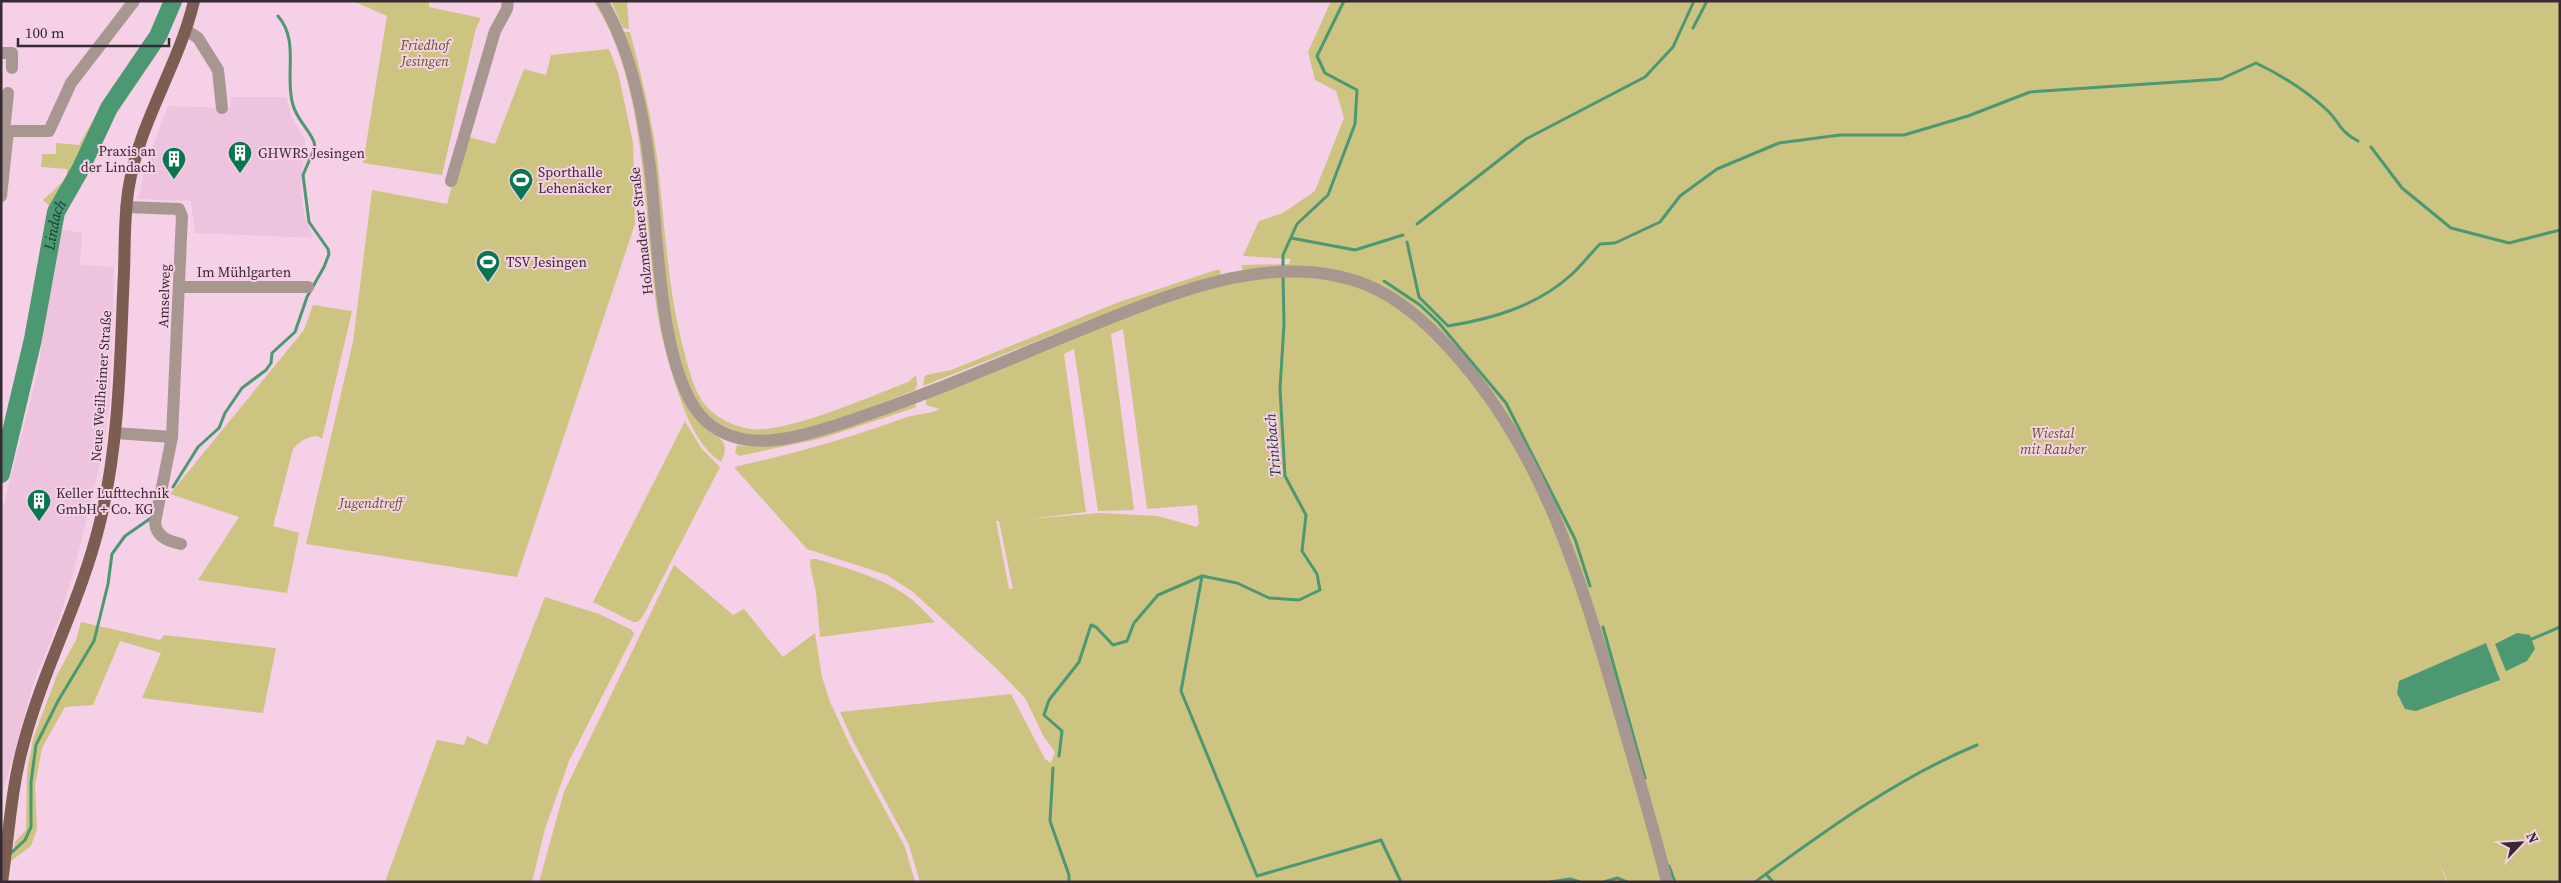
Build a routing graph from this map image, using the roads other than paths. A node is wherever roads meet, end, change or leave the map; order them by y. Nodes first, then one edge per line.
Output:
1 (134, 1) edge
2 (194, 1) edge
3 (508, 1) edge
4 (602, 1) edge
5 (186, 30) junction
6 (1, 53) edge
7 (12, 68) dead end
8 (8, 92) dead end
9 (222, 108) dead end
10 (4, 131) edge
11 (451, 180) dead end
12 (1, 196) edge
13 (126, 207) junction
14 (308, 286) dead end
15 (180, 287) junction
16 (115, 433) junction
17 (172, 437) junction
18 (181, 544) dead end
19 (2, 882) edge
20 (1667, 882) edge

1 - 10 street
2 - 5 main road, Neue Weilheimer Straße
3 - 11 street
4 - 20 street, Holzmadener Straße
5 - 9 street
5 - 13 main road, Neue Weilheimer Straße
6 - 7 street
8 - 10 street
10 - 12 street
13 - 15 street, Amselweg
13 - 16 main road, Neue Weilheimer Straße
14 - 15 street, Im Mühlgarten
15 - 17 street, Amselweg
16 - 17 street
16 - 19 main road, Neue Weilheimer Straße
17 - 18 street, Amselweg

